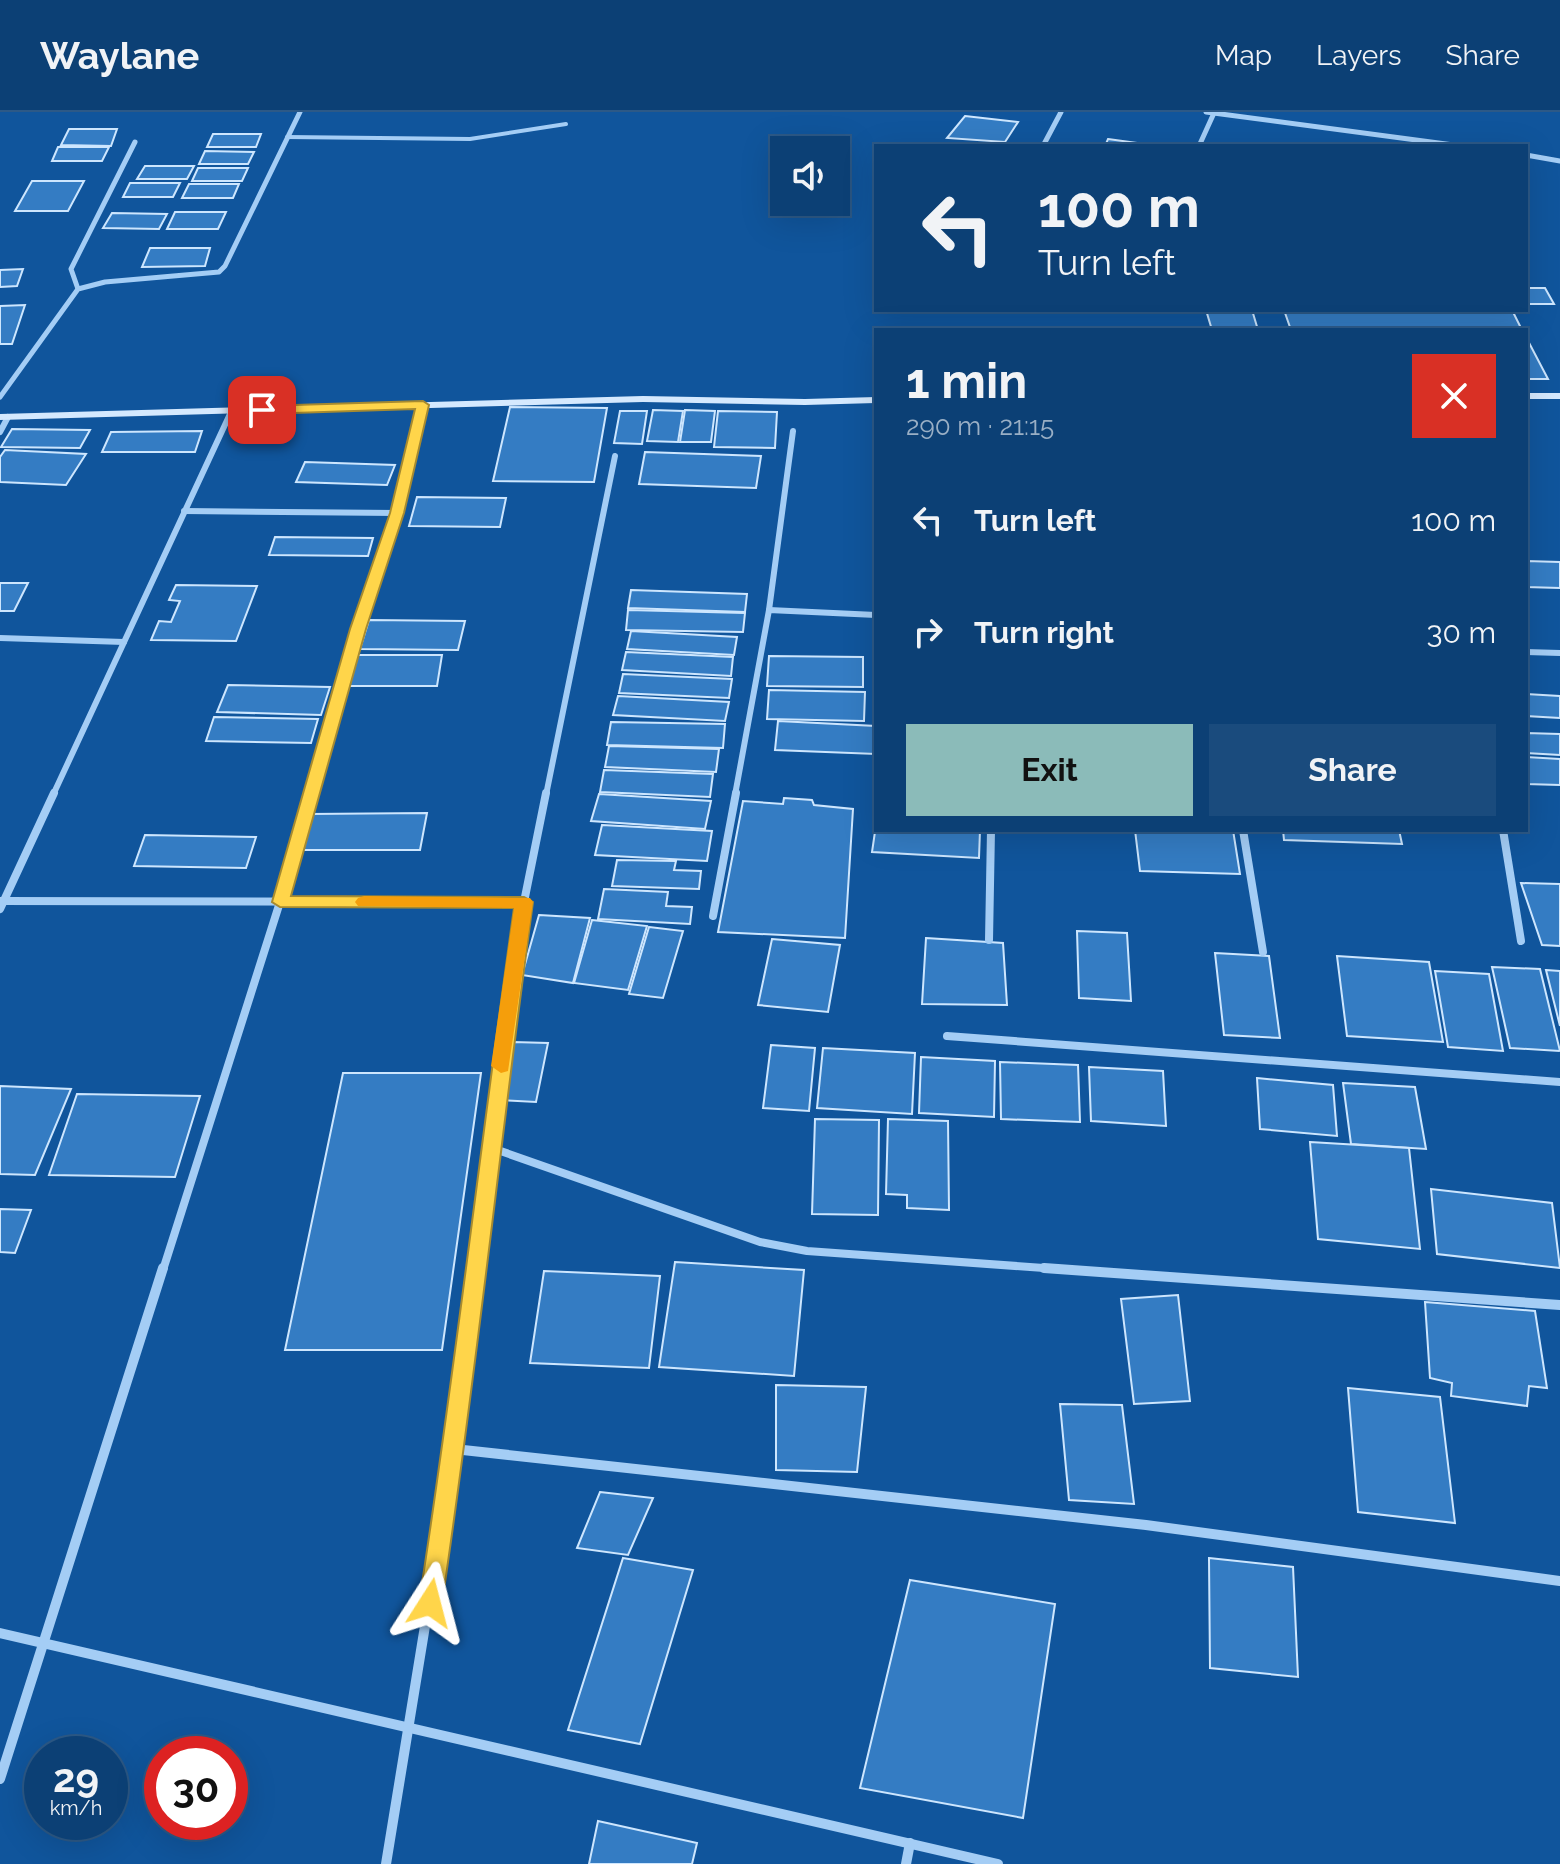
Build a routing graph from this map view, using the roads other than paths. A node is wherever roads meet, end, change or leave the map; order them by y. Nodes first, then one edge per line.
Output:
1 (300, 112) edge
2 (1061, 112) edge
3 (1206, 112) edge
4 (1214, 113) edge
5 (566, 124) dead end
6 (1381, 135) junction
7 (287, 137) junction
8 (135, 142) dead end
9 (1044, 144) edge
10 (1200, 144) edge
11 (1378, 144) edge
12 (1446, 144) edge
13 (1528, 155) edge
14 (1560, 161) edge
15 (78, 289) junction
16 (1528, 396) edge
17 (1560, 396) edge
18 (0, 397) edge
19 (874, 400) edge
20 (423, 405) junction
21 (231, 411) junction
22 (4, 417) edge
23 (793, 431) dead end
24 (0, 432) edge
25 (615, 456) dead end
26 (184, 511) junction
27 (397, 513) junction
28 (769, 610) junction
29 (874, 615) edge
30 (0, 638) edge
31 (124, 642) junction
32 (1528, 652) edge
33 (1560, 653) edge
34 (991, 832) edge
35 (1243, 832) edge
36 (1503, 832) edge
37 (280, 902) junction
38 (524, 902) junction
39 (1, 904) edge
40 (713, 916) dead end
41 (989, 940) dead end
42 (1521, 941) dead end
43 (1263, 952) dead end
44 (947, 1036) dead end
45 (1560, 1082) edge
46 (489, 1147) junction
47 (1560, 1305) edge
48 (454, 1449) junction
49 (1560, 1581) edge
50 (0, 1633) edge
51 (43, 1643) junction
52 (411, 1726) junction
53 (0, 1779) edge
54 (910, 1843) junction
55 (386, 1864) edge
56 (906, 1864) edge
57 (998, 1864) edge

1 - 7 street
2 - 9 street
3 - 4 street
4 - 6 street
4 - 10 street
5 - 7 lane
6 - 11 street
6 - 12 street
7 - 15 street
8 - 15 street
13 - 14 street
15 - 18 street
16 - 17 street
19 - 20 street
20 - 21 street
20 - 27 street
21 - 22 street
21 - 26 street
22 - 24 street
23 - 28 street
25 - 38 street
26 - 27 street
26 - 31 street
27 - 37 street
28 - 29 street
28 - 40 street
30 - 31 street
31 - 39 street
32 - 33 street
34 - 41 street
35 - 43 street
36 - 42 street
37 - 38 street
37 - 39 street
37 - 51 street
38 - 46 street
44 - 45 street
46 - 47 street
46 - 48 street
48 - 49 street
48 - 52 street
50 - 51 street
51 - 52 street
51 - 53 street
52 - 54 street
52 - 55 street
54 - 56 street
54 - 57 street

